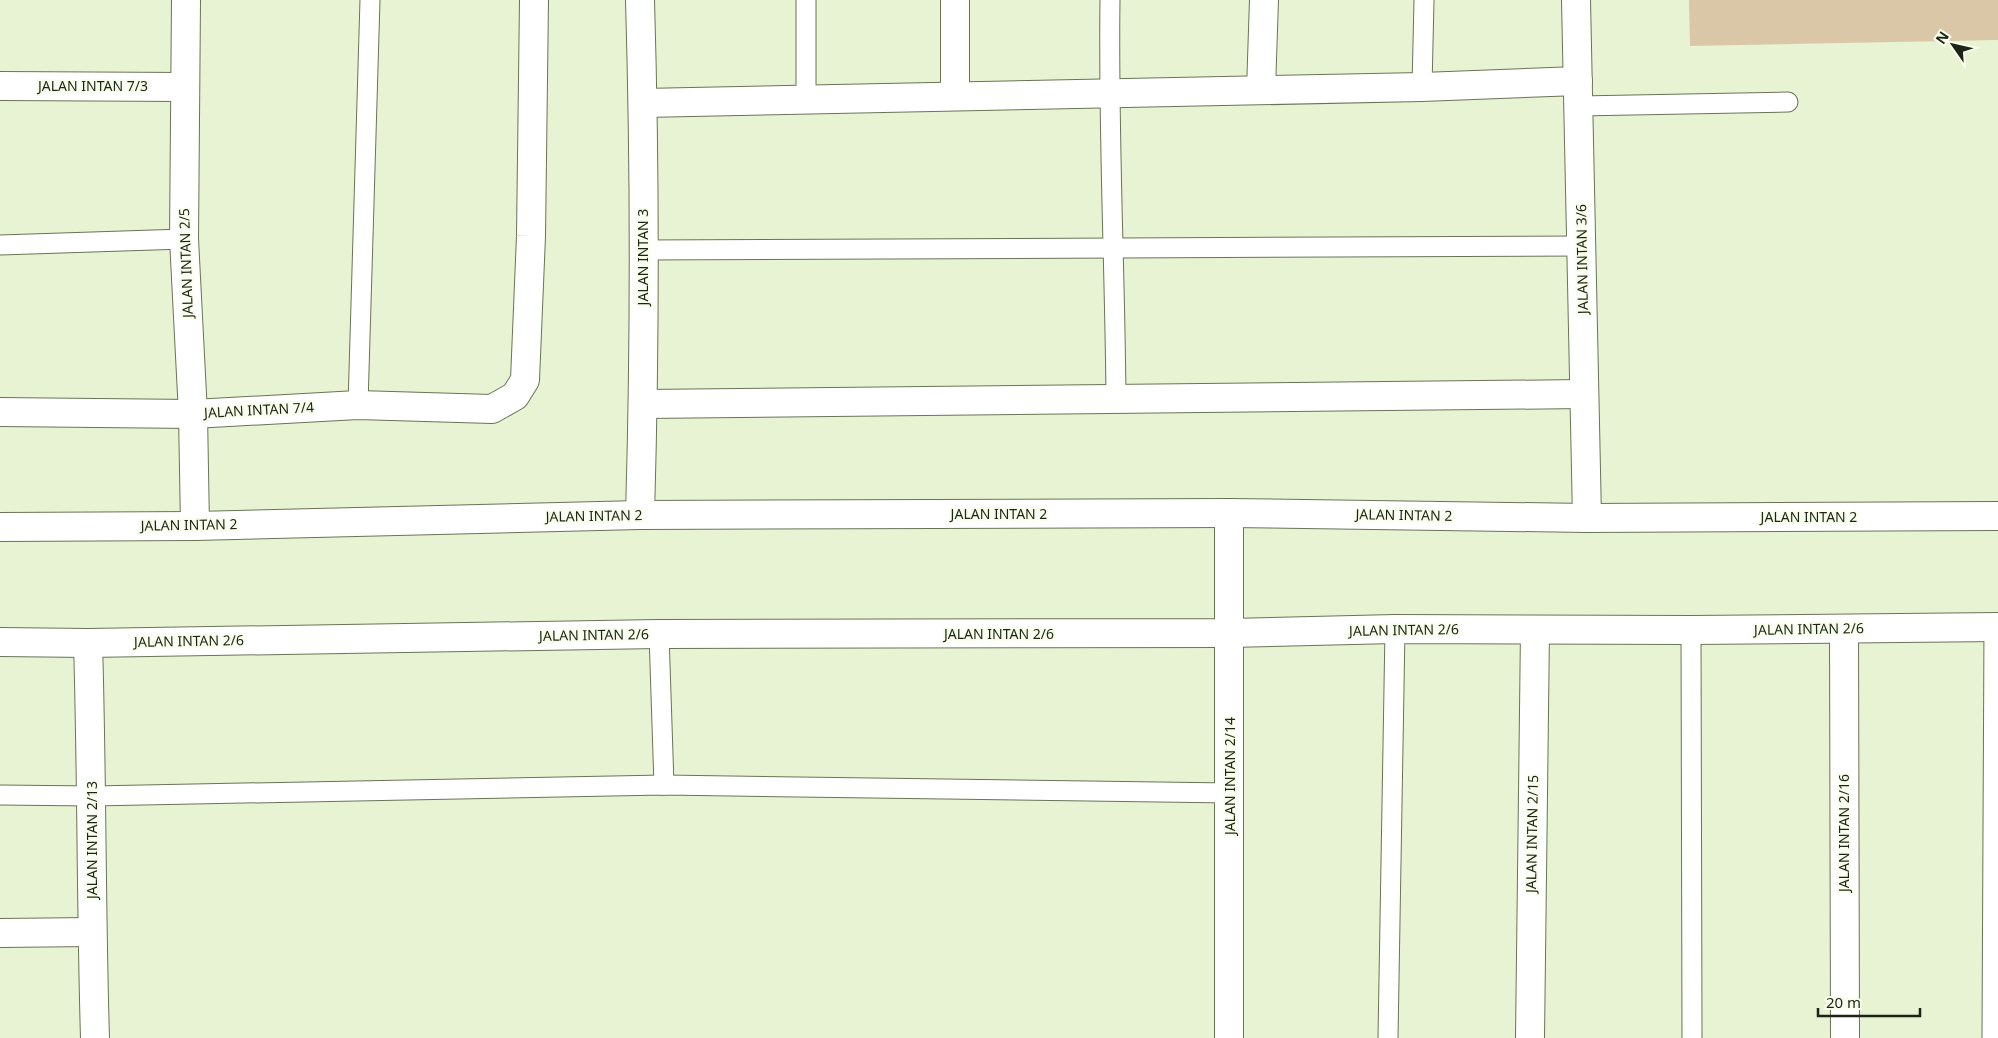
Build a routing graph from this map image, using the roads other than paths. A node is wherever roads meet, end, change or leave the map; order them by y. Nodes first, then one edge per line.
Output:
1 (186, 0) edge
2 (370, 0) edge
3 (534, 0) edge
4 (640, 0) edge
5 (806, 0) edge
6 (955, 0) edge
7 (1110, 0) edge
8 (1264, 0) edge
9 (1424, 0) edge
10 (1576, 0) edge
11 (0, 86) edge
12 (186, 87) junction
13 (1422, 87) junction
14 (1261, 90) junction
15 (1109, 93) junction
16 (1578, 93) junction
17 (955, 96) junction
18 (806, 100) junction
19 (1788, 102) dead end
20 (643, 103) junction
21 (184, 239) junction
22 (0, 245) edge
23 (1583, 246) junction
24 (1114, 249) junction
25 (643, 250) junction
26 (1583, 394) junction
27 (1116, 400) junction
28 (643, 404) junction
29 (358, 405) junction
30 (0, 412) edge
31 (193, 414) junction
32 (1228, 513) junction
33 (640, 514) junction
34 (1998, 516) edge
35 (1587, 518) junction
36 (195, 526) junction
37 (0, 527) edge
38 (1996, 627) edge
39 (1844, 628) junction
40 (1395, 629) junction
41 (1535, 630) junction
42 (1691, 630) junction
43 (1229, 633) junction
44 (659, 634) junction
45 (0, 642) edge
46 (88, 643) junction
47 (664, 785) junction
48 (1230, 793) junction
49 (0, 795) edge
50 (93, 796) junction
51 (92, 932) junction
52 (0, 933) edge
53 (95, 1038) edge
54 (1229, 1038) edge
55 (1388, 1038) edge
56 (1530, 1038) edge
57 (1692, 1038) edge
58 (1845, 1038) edge
59 (1992, 1038) edge

1 - 12 street, JALAN INTAN 2/5
2 - 29 lane
3 - 29 street, JALAN INTAN 7/4
4 - 20 street, JALAN INTAN 3
5 - 18 lane
6 - 17 street
7 - 15 lane
8 - 14 street
9 - 13 lane
10 - 16 street, JALAN INTAN 3/6
11 - 12 street, JALAN INTAN 7/3
12 - 21 street, JALAN INTAN 2/5
13 - 14 street
13 - 16 street
14 - 15 street
15 - 17 street
15 - 24 lane
16 - 19 lane
16 - 23 street, JALAN INTAN 3/6
17 - 18 street
18 - 20 street
20 - 25 street, JALAN INTAN 3
21 - 22 lane
21 - 31 street, JALAN INTAN 2/5
23 - 24 lane
23 - 26 street, JALAN INTAN 3/6
24 - 25 lane
24 - 27 lane
25 - 28 street, JALAN INTAN 3
26 - 27 street
26 - 35 street, JALAN INTAN 3/6
27 - 28 street
28 - 33 street, JALAN INTAN 3
29 - 31 street, JALAN INTAN 7/4
30 - 31 street, JALAN INTAN 7/4
31 - 36 street, JALAN INTAN 2/5
32 - 33 street, JALAN INTAN 2
32 - 35 street, JALAN INTAN 2
32 - 43 street, JALAN INTAN 2/14
33 - 36 street, JALAN INTAN 2
34 - 35 street, JALAN INTAN 2
36 - 37 street, JALAN INTAN 2
38 - 39 street, JALAN INTAN 2/6
38 - 59 lane
39 - 42 street, JALAN INTAN 2/6
39 - 58 street, JALAN INTAN 2/16
40 - 41 street, JALAN INTAN 2/6
40 - 43 street, JALAN INTAN 2/6
40 - 55 lane
41 - 42 street, JALAN INTAN 2/6
41 - 56 street, JALAN INTAN 2/15
42 - 57 lane
43 - 44 street, JALAN INTAN 2/6
43 - 48 street, JALAN INTAN 2/14
44 - 46 street, JALAN INTAN 2/6
44 - 47 lane
45 - 46 street, JALAN INTAN 2/6
46 - 50 street, JALAN INTAN 2/13
47 - 48 lane
47 - 50 lane
48 - 54 street, JALAN INTAN 2/14
49 - 50 lane
50 - 51 street, JALAN INTAN 2/13
51 - 52 street
51 - 53 street, JALAN INTAN 2/13

